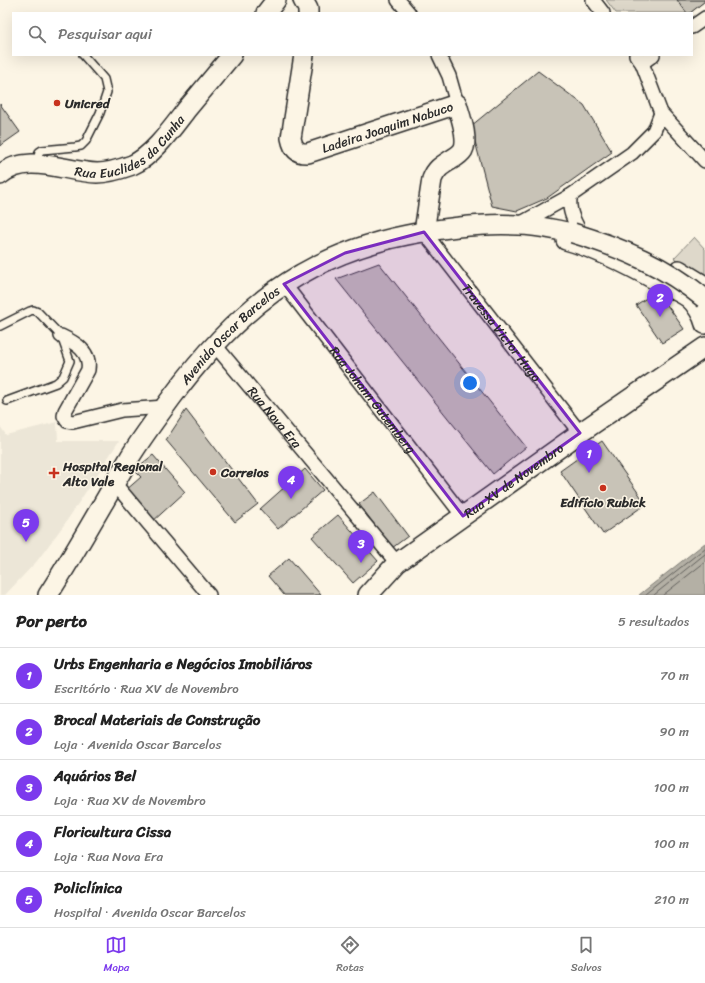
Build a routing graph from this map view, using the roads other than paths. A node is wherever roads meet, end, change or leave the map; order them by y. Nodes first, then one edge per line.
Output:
1 (276, 0) edge
2 (303, 0) edge
3 (398, 0) edge
4 (593, 0) edge
5 (267, 12) edge
6 (308, 12) edge
7 (408, 12) edge
8 (602, 12) edge
9 (705, 18) edge
10 (693, 26) edge
11 (83, 56) edge
12 (231, 56) edge
13 (304, 56) edge
14 (439, 56) edge
15 (650, 56) edge
16 (639, 59) edge
17 (457, 104) junction
18 (661, 114) junction
19 (705, 161) edge
20 (37, 163) junction
21 (0, 174) edge
22 (570, 196) junction
23 (525, 225) junction
24 (575, 229) junction
25 (424, 232) junction
26 (646, 252) junction
27 (284, 284) junction
28 (665, 285) junction
29 (705, 286) edge
30 (700, 298) edge
31 (705, 324) edge
32 (0, 326) edge
33 (61, 336) junction
34 (214, 344) junction
35 (705, 347) edge
36 (7, 401) dead end
37 (165, 407) junction
38 (580, 433) junction
39 (115, 484) junction
40 (463, 516) junction
41 (398, 563) junction
42 (48, 595) edge
43 (209, 595) edge
44 (368, 595) edge

1 - 5 main road
2 - 6 main road
3 - 7 street
4 - 8 street
9 - 10 street
11 - 20 lane
12 - 20 main road, Rua Euclides da Cunha
13 - 17 main road, Ladeira Joaquim Nabuco
14 - 17 street
15 - 16 street
16 - 18 street
17 - 25 main road, Ladeira Joaquim Nabuco
18 - 19 street
18 - 22 street
20 - 21 main road, Rua Euclides da Cunha
22 - 23 street
22 - 24 street
23 - 24 main road
23 - 25 main road, Avenida Oscar Barcelos
23 - 28 main road, Avenida Oscar Barcelos
24 - 26 main road
24 - 30 main road, bridge
25 - 27 main road, Avenida Oscar Barcelos
25 - 38 street, Travessa Victor Hugo
26 - 28 main road
26 - 29 main road
27 - 34 main road, Avenida Oscar Barcelos
27 - 40 street, Rua Johann Gutemberg
28 - 30 main road, Avenida Oscar Barcelos
30 - 31 main road, Avenida Oscar Barcelos
32 - 33 lane
33 - 36 lane
33 - 37 street
34 - 37 main road, Avenida Oscar Barcelos
34 - 41 street, Rua Nova Era
35 - 38 main road, Rua XV de Novembro
37 - 39 main road, Avenida Oscar Barcelos
38 - 40 main road, Rua XV de Novembro
39 - 42 main road, Avenida Oscar Barcelos
39 - 43 street
40 - 41 main road, Rua XV de Novembro
41 - 44 main road, Rua XV de Novembro

